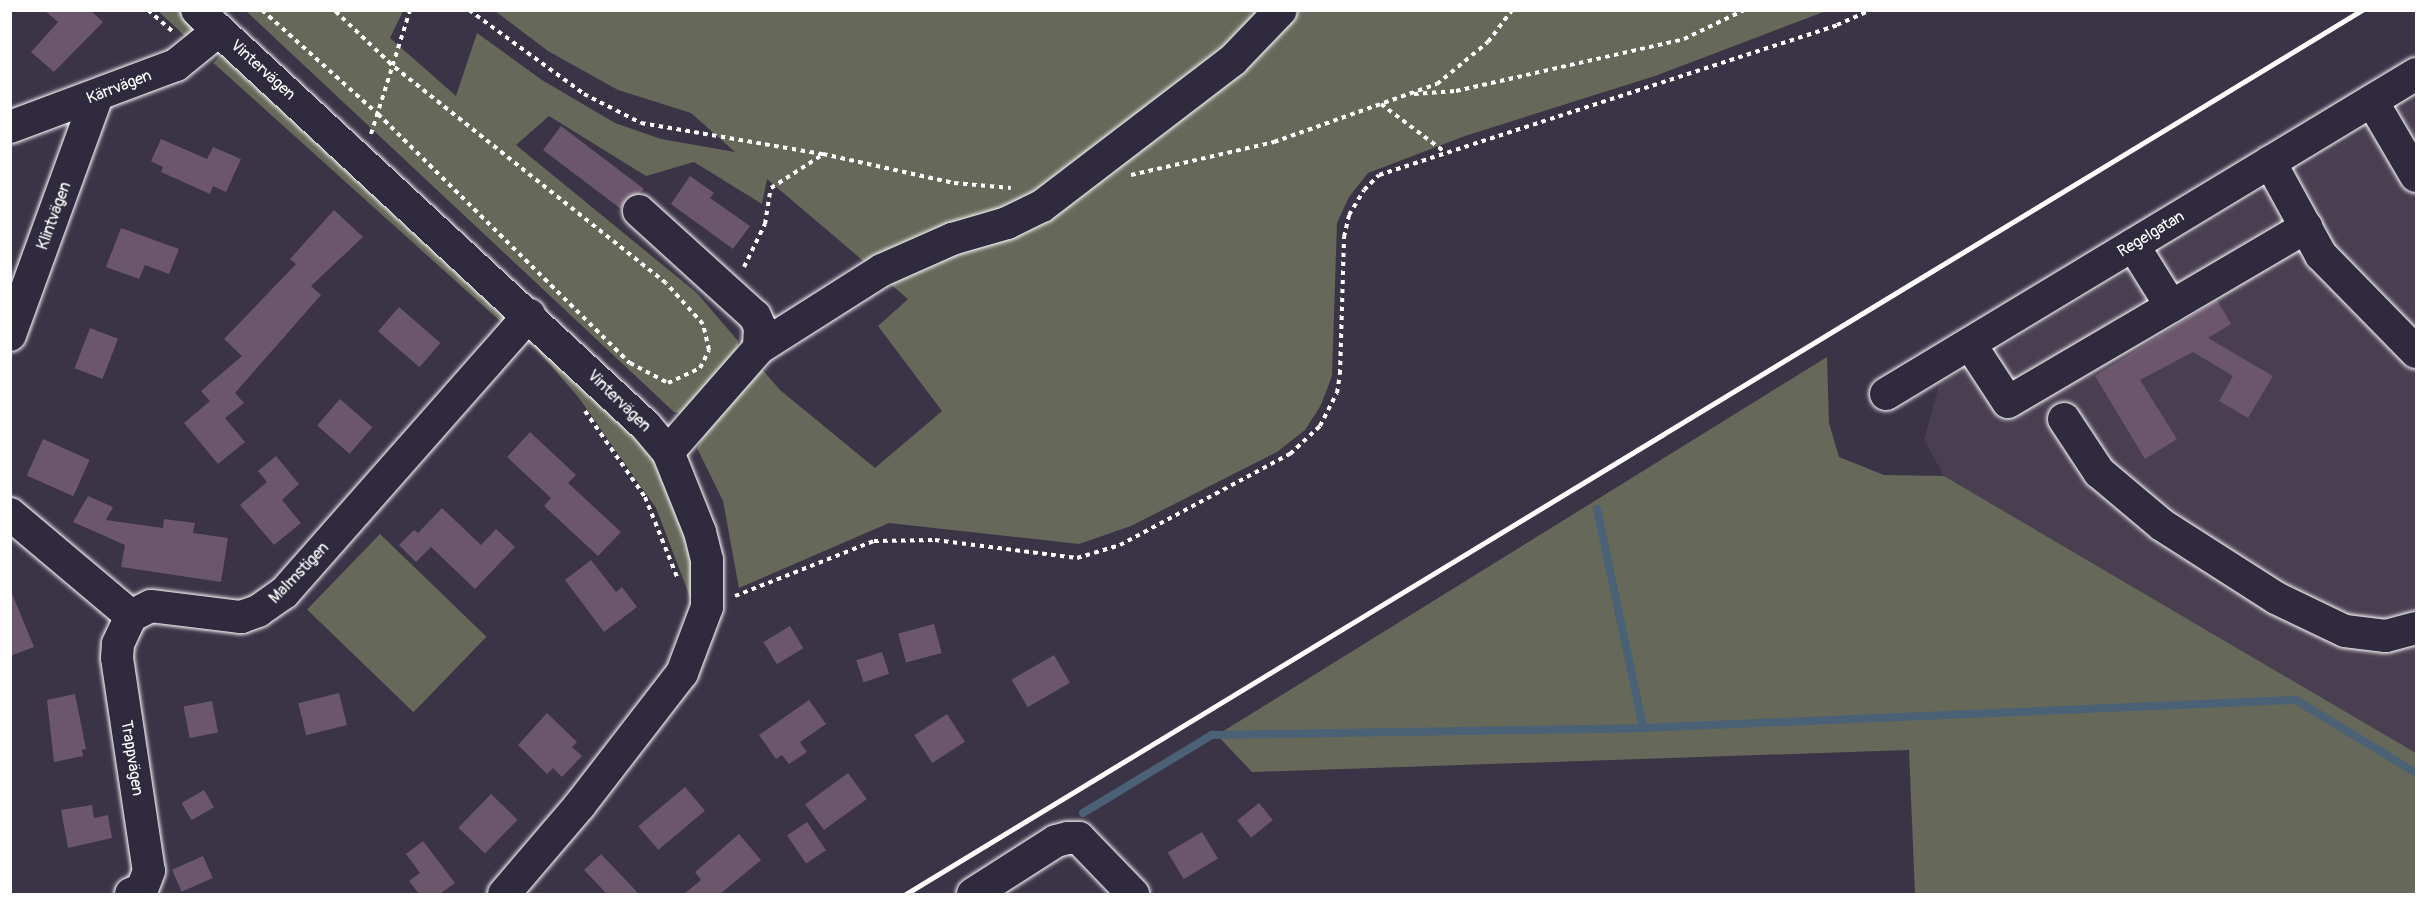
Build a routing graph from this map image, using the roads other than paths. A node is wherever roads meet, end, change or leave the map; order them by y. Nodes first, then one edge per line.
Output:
1 (1281, 10) edge
2 (208, 20) edge
3 (2416, 74) edge
4 (97, 96) junction
5 (2372, 101) junction
6 (10, 127) edge
7 (2270, 162) junction
8 (2416, 176) edge
9 (639, 211) dead end
10 (2306, 227) junction
11 (2133, 245) junction
12 (2171, 306) junction
13 (529, 315) junction
14 (10, 336) edge
15 (1970, 344) junction
16 (759, 348) junction
17 (2416, 352) edge
18 (1886, 394) dead end
19 (2064, 419) dead end
20 (668, 452) junction
21 (10, 514) edge
22 (131, 616) junction
23 (2416, 628) edge
24 (512, 891) edge
25 (131, 894) edge
26 (974, 894) edge
27 (1133, 894) edge

1 - 16 street
2 - 4 street, Kärrvägen
2 - 13 street, Vintervägen
3 - 5 street, Regelgatan
4 - 6 street, Kärrvägen
4 - 14 street, Klintvägen
5 - 7 street, Regelgatan
5 - 8 street
7 - 10 street
7 - 11 street, Regelgatan
9 - 16 street
10 - 12 street
10 - 17 street
11 - 12 street
11 - 15 street, Regelgatan
12 - 15 street
13 - 20 street, Vintervägen
13 - 22 street, Malmstigen
15 - 18 street, Regelgatan
16 - 20 street
19 - 23 street
20 - 24 street, Vintervägen
21 - 22 street
22 - 25 street, Trappvägen
26 - 27 street

